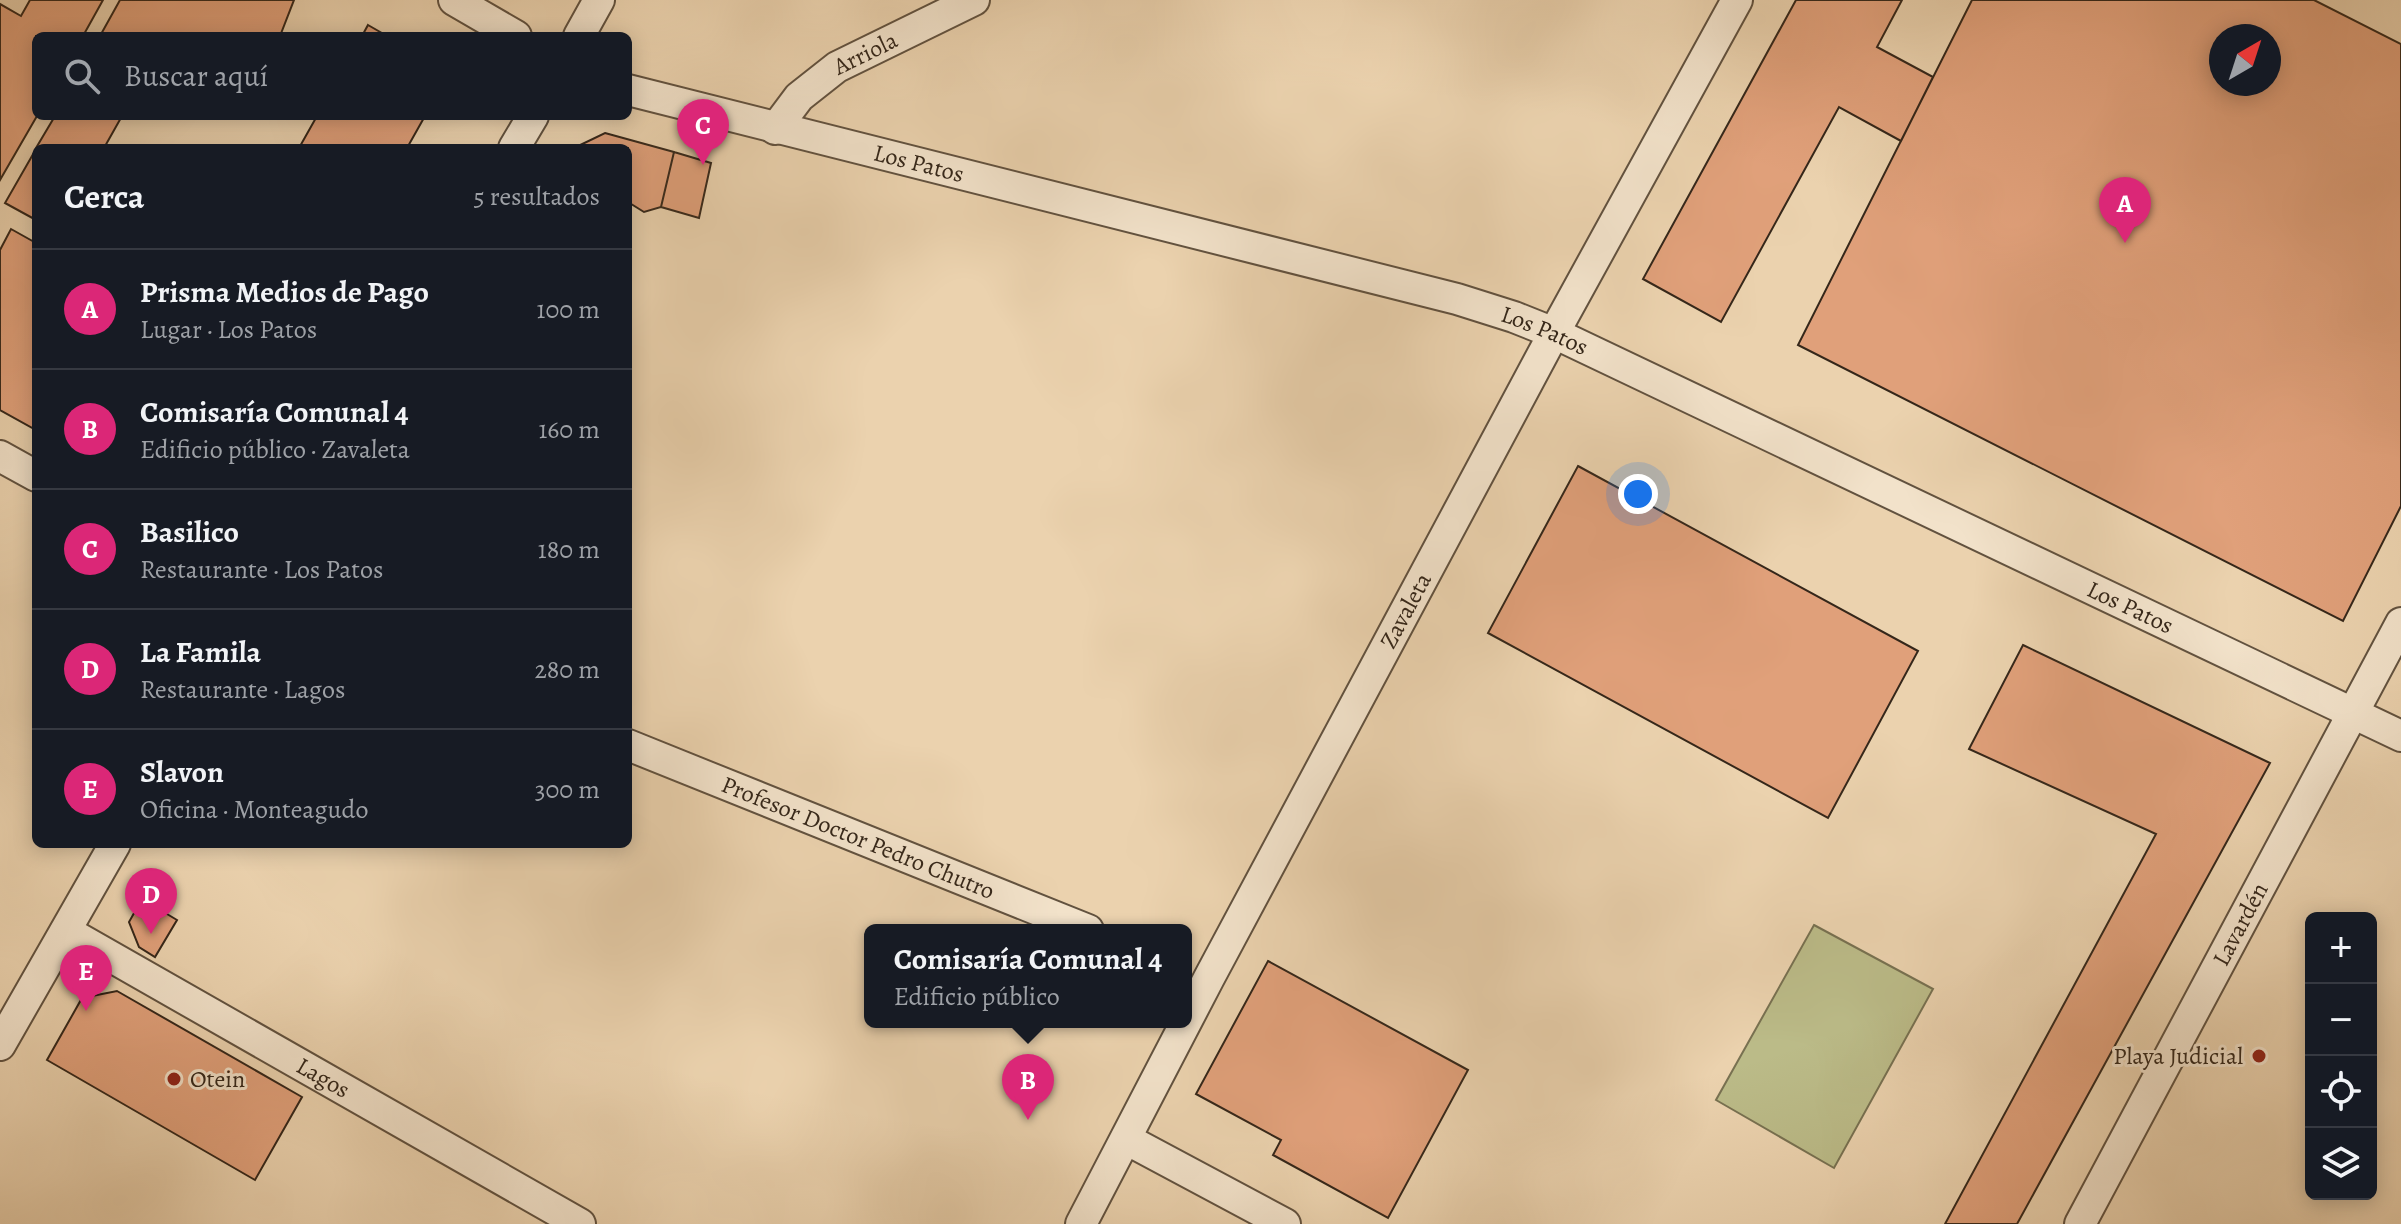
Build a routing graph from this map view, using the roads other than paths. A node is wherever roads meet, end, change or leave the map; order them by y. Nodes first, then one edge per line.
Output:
1 (454, 0) edge
2 (599, 0) edge
3 (974, 0) edge
4 (1737, 0) edge
5 (509, 32) edge
6 (581, 32) edge
7 (632, 91) edge
8 (531, 120) edge
9 (775, 129) junction
10 (516, 144) edge
11 (1554, 333) junction
12 (0, 456) edge
13 (32, 474) edge
14 (2401, 623) edge
15 (2353, 714) junction
16 (2401, 736) edge
17 (632, 747) edge
18 (113, 848) edge
19 (1073, 924) edge
20 (66, 931) junction
21 (1197, 974) edge
22 (1174, 1028) edge
23 (0, 1045) edge
24 (1126, 1139) junction
25 (580, 1224) edge
26 (1081, 1224) edge
27 (1285, 1224) edge
28 (2080, 1224) edge

1 - 5 street
2 - 6 street
3 - 9 street, Arriola
4 - 11 street, Zavaleta
7 - 9 street, Los Patos
8 - 10 street
9 - 11 street, Los Patos
11 - 15 street, Los Patos
11 - 21 street, Zavaleta
12 - 13 street
14 - 15 street, Lavardén
15 - 16 street, Los Patos
15 - 28 street, Lavardén
17 - 19 street, Profesor Doctor Pedro Chutro
18 - 20 street
20 - 23 street
20 - 25 street, Lagos
22 - 24 street, Zavaleta
24 - 26 street, Zavaleta
24 - 27 street

